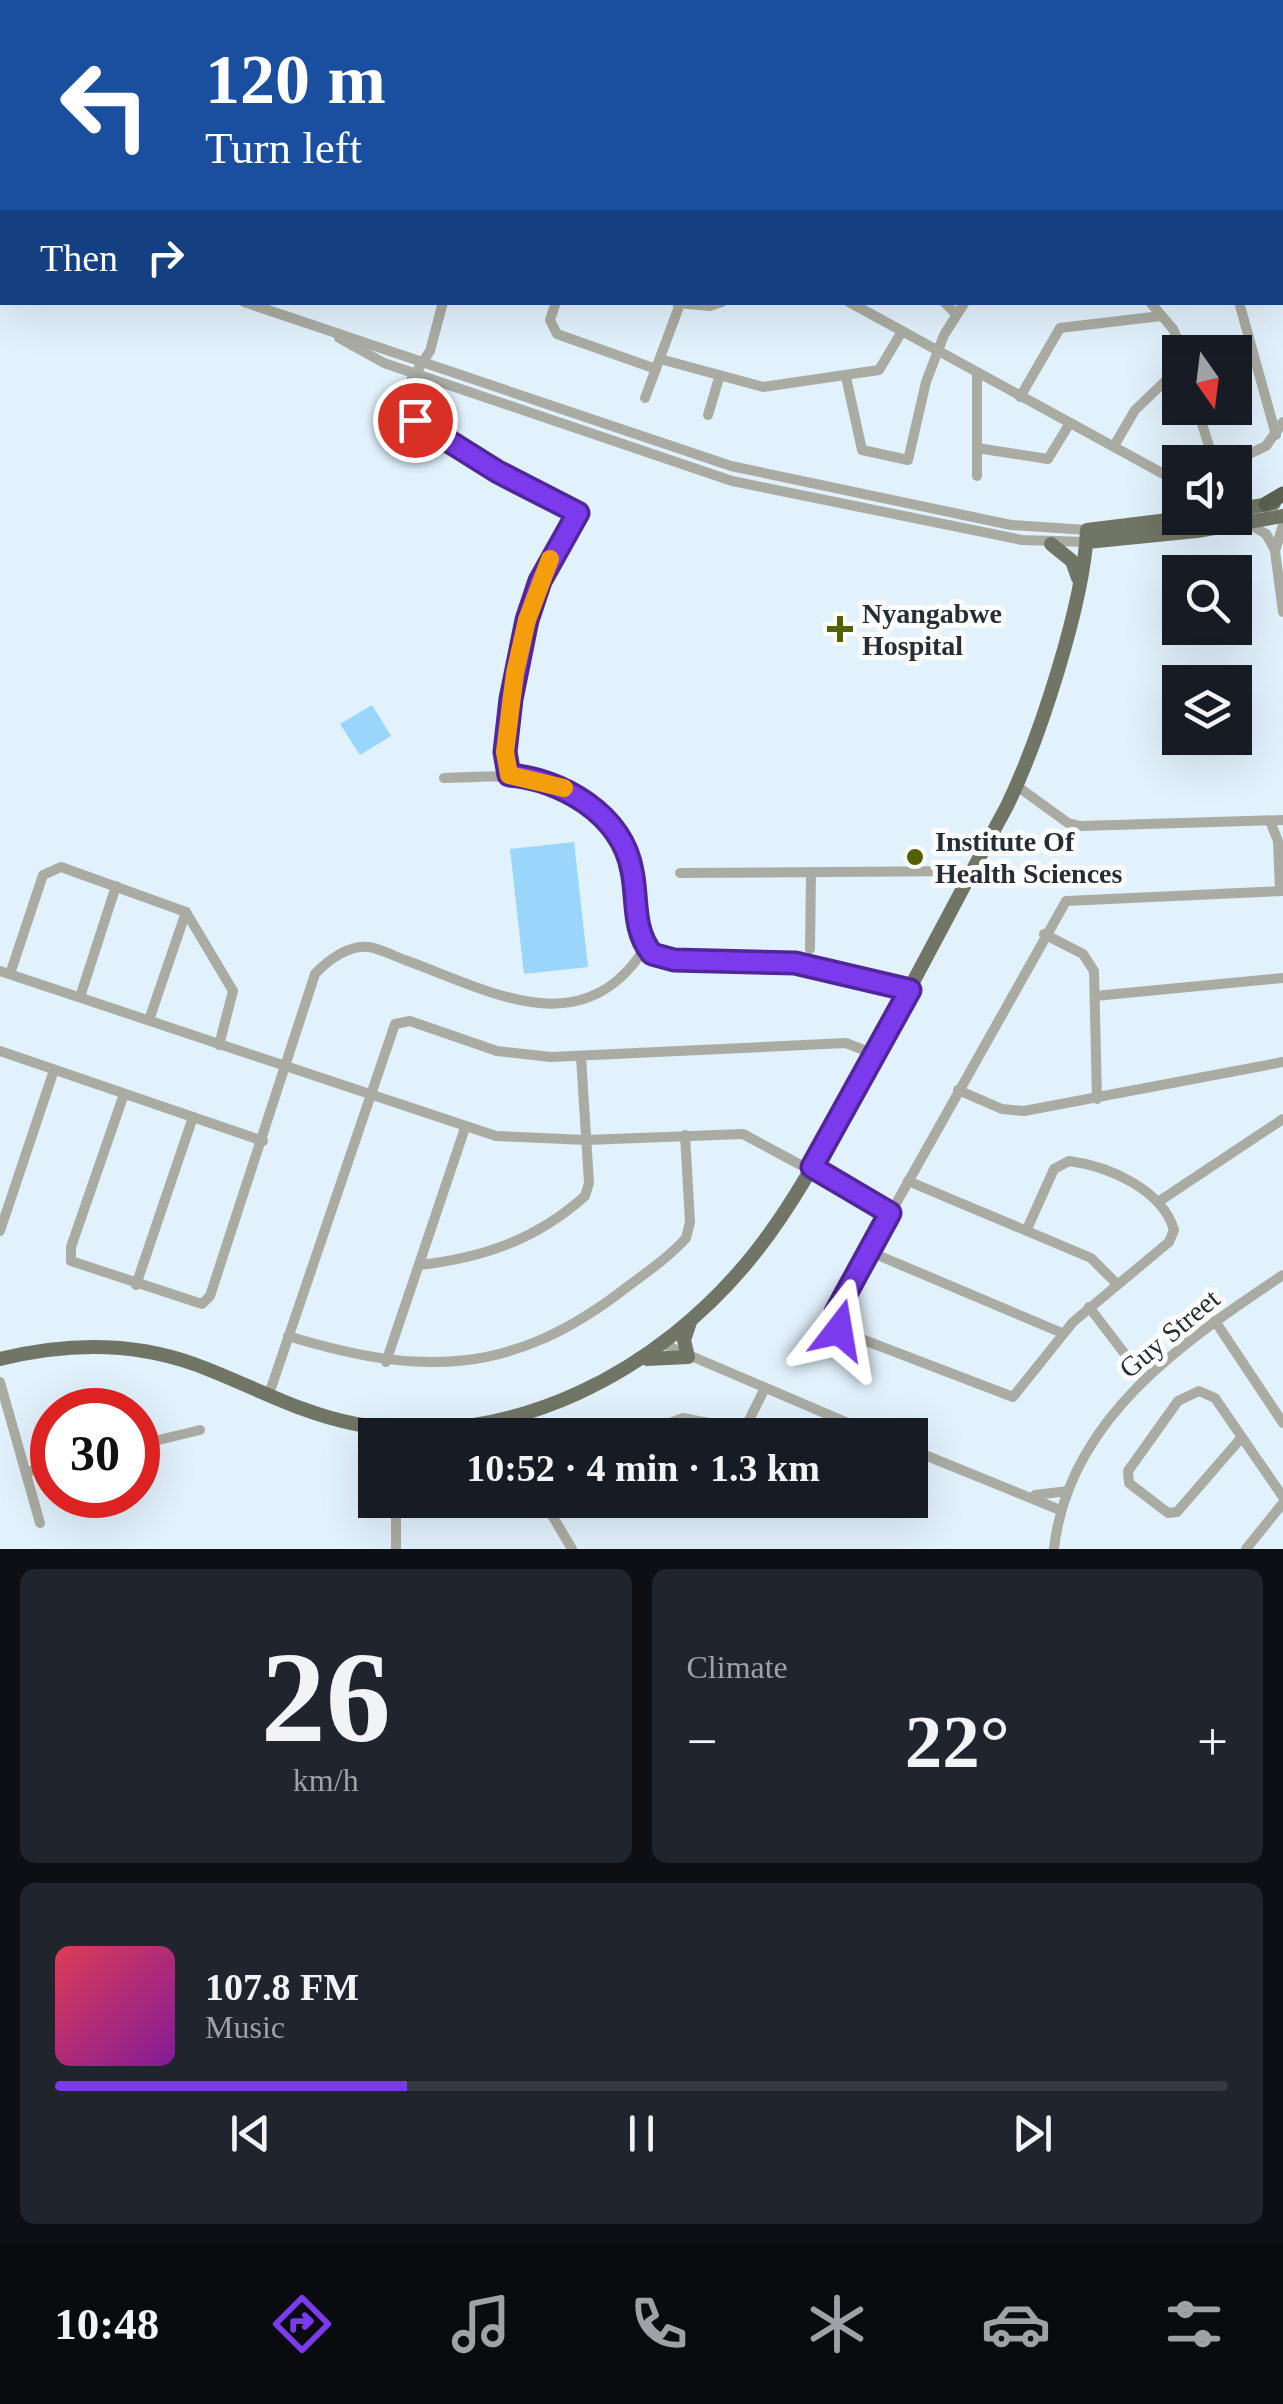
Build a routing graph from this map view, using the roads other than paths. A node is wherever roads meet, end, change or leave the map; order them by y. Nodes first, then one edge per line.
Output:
1 (253, 305) edge
2 (442, 305) edge
3 (555, 305) edge
4 (677, 305) edge
5 (854, 305) edge
6 (947, 305) edge
7 (963, 305) edge
8 (1152, 305) edge
9 (1241, 305) edge
10 (956, 314) junction
11 (1161, 316) junction
12 (901, 333) junction
13 (1173, 335) edge
14 (938, 352) junction
15 (1253, 363) joint
16 (658, 364) junction
17 (418, 368) junction
18 (977, 374) junction
19 (846, 377) junction
20 (718, 378) junction
21 (1162, 384) edge
22 (1020, 397) junction
23 (645, 398) dead end
24 (708, 415) dead end
25 (1283, 422) edge
26 (1070, 423) junction
27 (1276, 435) junction
28 (1114, 446) junction
29 (977, 448) junction
30 (1252, 455) edge
31 (1162, 473) edge
32 (977, 476) dead end
33 (1283, 494) edge
34 (1274, 503) edge
35 (1283, 516) edge
36 (1162, 522) edge
37 (1252, 522) edge
38 (1283, 525) edge
39 (1252, 526) edge
40 (1162, 530) edge
41 (1087, 536) junction
42 (1120, 538) junction
43 (1051, 544) junction
44 (1275, 550) junction
45 (1080, 577) junction
46 (1283, 612) edge
47 (509, 775) junction
48 (480, 777) dead end
49 (1017, 786) junction
50 (1283, 820) edge
51 (1270, 821) junction
52 (972, 871) junction
53 (811, 872) junction
54 (680, 873) dead end
55 (116, 886) junction
56 (1281, 892) edge
57 (186, 912) junction
58 (1044, 934) junction
59 (646, 946) junction
60 (810, 949) dead end
61 (5, 972) edge
62 (1283, 978) edge
63 (910, 990) junction
64 (1095, 996) junction
65 (80, 997) junction
66 (150, 1020) junction
67 (219, 1044) junction
68 (0, 1051) edge
69 (874, 1054) junction
70 (580, 1057) junction
71 (1283, 1062) edge
72 (288, 1068) junction
73 (54, 1070) junction
74 (958, 1090) junction
75 (124, 1094) junction
76 (369, 1096) junction
77 (1097, 1099) junction
78 (193, 1117) junction
79 (1283, 1119) edge
80 (465, 1128) junction
81 (686, 1135) junction
82 (586, 1140) junction
83 (262, 1141) junction
84 (821, 1150) junction
85 (812, 1167) junction
86 (828, 1177) junction
87 (908, 1182) junction
88 (1158, 1202) junction
89 (890, 1213) junction
90 (1028, 1230) junction
91 (0, 1231) edge
92 (868, 1252) junction
93 (419, 1266) junction
94 (1283, 1275) edge
95 (1116, 1283) junction
96 (136, 1285) junction
97 (1088, 1308) junction
98 (1215, 1320) junction
99 (690, 1322) junction
100 (1202, 1330) junction
101 (1062, 1333) junction
102 (288, 1336) junction
103 (1229, 1342) junction
104 (663, 1344) junction
105 (688, 1357) junction
106 (0, 1359) edge
107 (636, 1361) junction
108 (386, 1362) junction
109 (1144, 1379) junction
110 (0, 1382) edge
111 (764, 1390) junction
112 (268, 1397) junction
113 (514, 1418) edge
114 (750, 1418) edge
115 (834, 1418) edge
116 (1283, 1422) edge
117 (358, 1424) edge
118 (200, 1430) dead end
119 (1242, 1437) junction
120 (160, 1440) edge
121 (928, 1456) edge
122 (1283, 1470) edge
123 (30, 1471) edge
124 (26, 1472) junction
125 (1270, 1479) junction
126 (1068, 1490) junction
127 (1024, 1494) junction
128 (1283, 1500) edge
129 (1060, 1510) junction
130 (396, 1518) edge
131 (554, 1518) edge
132 (40, 1523) dead end
133 (396, 1549) edge
134 (572, 1549) edge
135 (1054, 1549) edge
136 (1246, 1549) edge

1 - 17 street
2 - 17 street
3 - 16 street
4 - 16 street
5 - 12 street
6 - 10 street
7 - 10 street
8 - 11 street
9 - 15 street
10 - 14 street
11 - 13 street
11 - 22 street
12 - 14 street
12 - 19 street
14 - 18 street
14 - 19 street
15 - 27 street
16 - 20 street
16 - 23 street
17 - 41 street
17 - 43 street
17 - 47 street
18 - 22 street
18 - 29 street
19 - 20 street
20 - 24 street
21 - 28 street
22 - 26 street
25 - 27 street
26 - 28 street
26 - 29 street
27 - 30 street
28 - 31 street
29 - 32 street
33 - 34 highway
35 - 37 main road
36 - 41 main road
38 - 44 street
39 - 44 street
40 - 42 main road
41 - 42 main road
41 - 43 street
41 - 45 main road
42 - 45 main road
43 - 45 main road
44 - 46 street
45 - 49 main road
47 - 48 street
47 - 59 street
49 - 51 street
49 - 52 main road
50 - 51 street
51 - 56 street
52 - 53 street
52 - 63 main road
53 - 54 street
53 - 60 street
55 - 57 street
55 - 61 street
55 - 65 street
56 - 58 street
57 - 66 street
57 - 67 street
58 - 64 street
58 - 74 street
59 - 63 street
59 - 72 street
61 - 65 street
62 - 64 street
63 - 69 main road
64 - 77 street
65 - 66 street
66 - 67 street
67 - 72 street
68 - 73 street
69 - 70 street
69 - 84 main road
70 - 76 street
70 - 82 street
71 - 77 street
72 - 76 street
72 - 83 street
73 - 75 street
73 - 91 street
74 - 77 street
74 - 87 street
75 - 78 street
75 - 96 street
76 - 80 street
76 - 102 street
78 - 83 street
78 - 96 street
79 - 88 street
80 - 82 street
80 - 93 street
81 - 82 street
81 - 85 street
81 - 108 street
82 - 93 street
83 - 96 street
84 - 85 main road
84 - 86 main road
85 - 86 street
85 - 99 main road
86 - 89 street
87 - 89 street
87 - 90 street
88 - 90 street
88 - 95 street
89 - 92 street
90 - 95 street
92 - 101 street
92 - 101 street
93 - 108 street
94 - 98 street, Guy Street
95 - 97 street
97 - 101 street
97 - 109 street
98 - 100 street, Guy Street
98 - 103 street
99 - 104 main road
99 - 105 main road
100 - 103 street
100 - 109 street, Guy Street
102 - 108 street
102 - 112 street
103 - 116 street
104 - 105 street
104 - 107 main road
105 - 107 main road
105 - 111 street
106 - 112 main road
107 - 113 main road
109 - 126 street, Guy Street
110 - 124 street
111 - 114 street
111 - 115 street
112 - 117 main road
118 - 120 street
119 - 119 street
119 - 125 street
121 - 127 street
122 - 125 street
123 - 124 street
124 - 132 street
125 - 128 street
126 - 127 street
126 - 129 street, Guy Street
127 - 129 street
128 - 136 street
129 - 135 street, Guy Street
130 - 133 street
131 - 134 street

